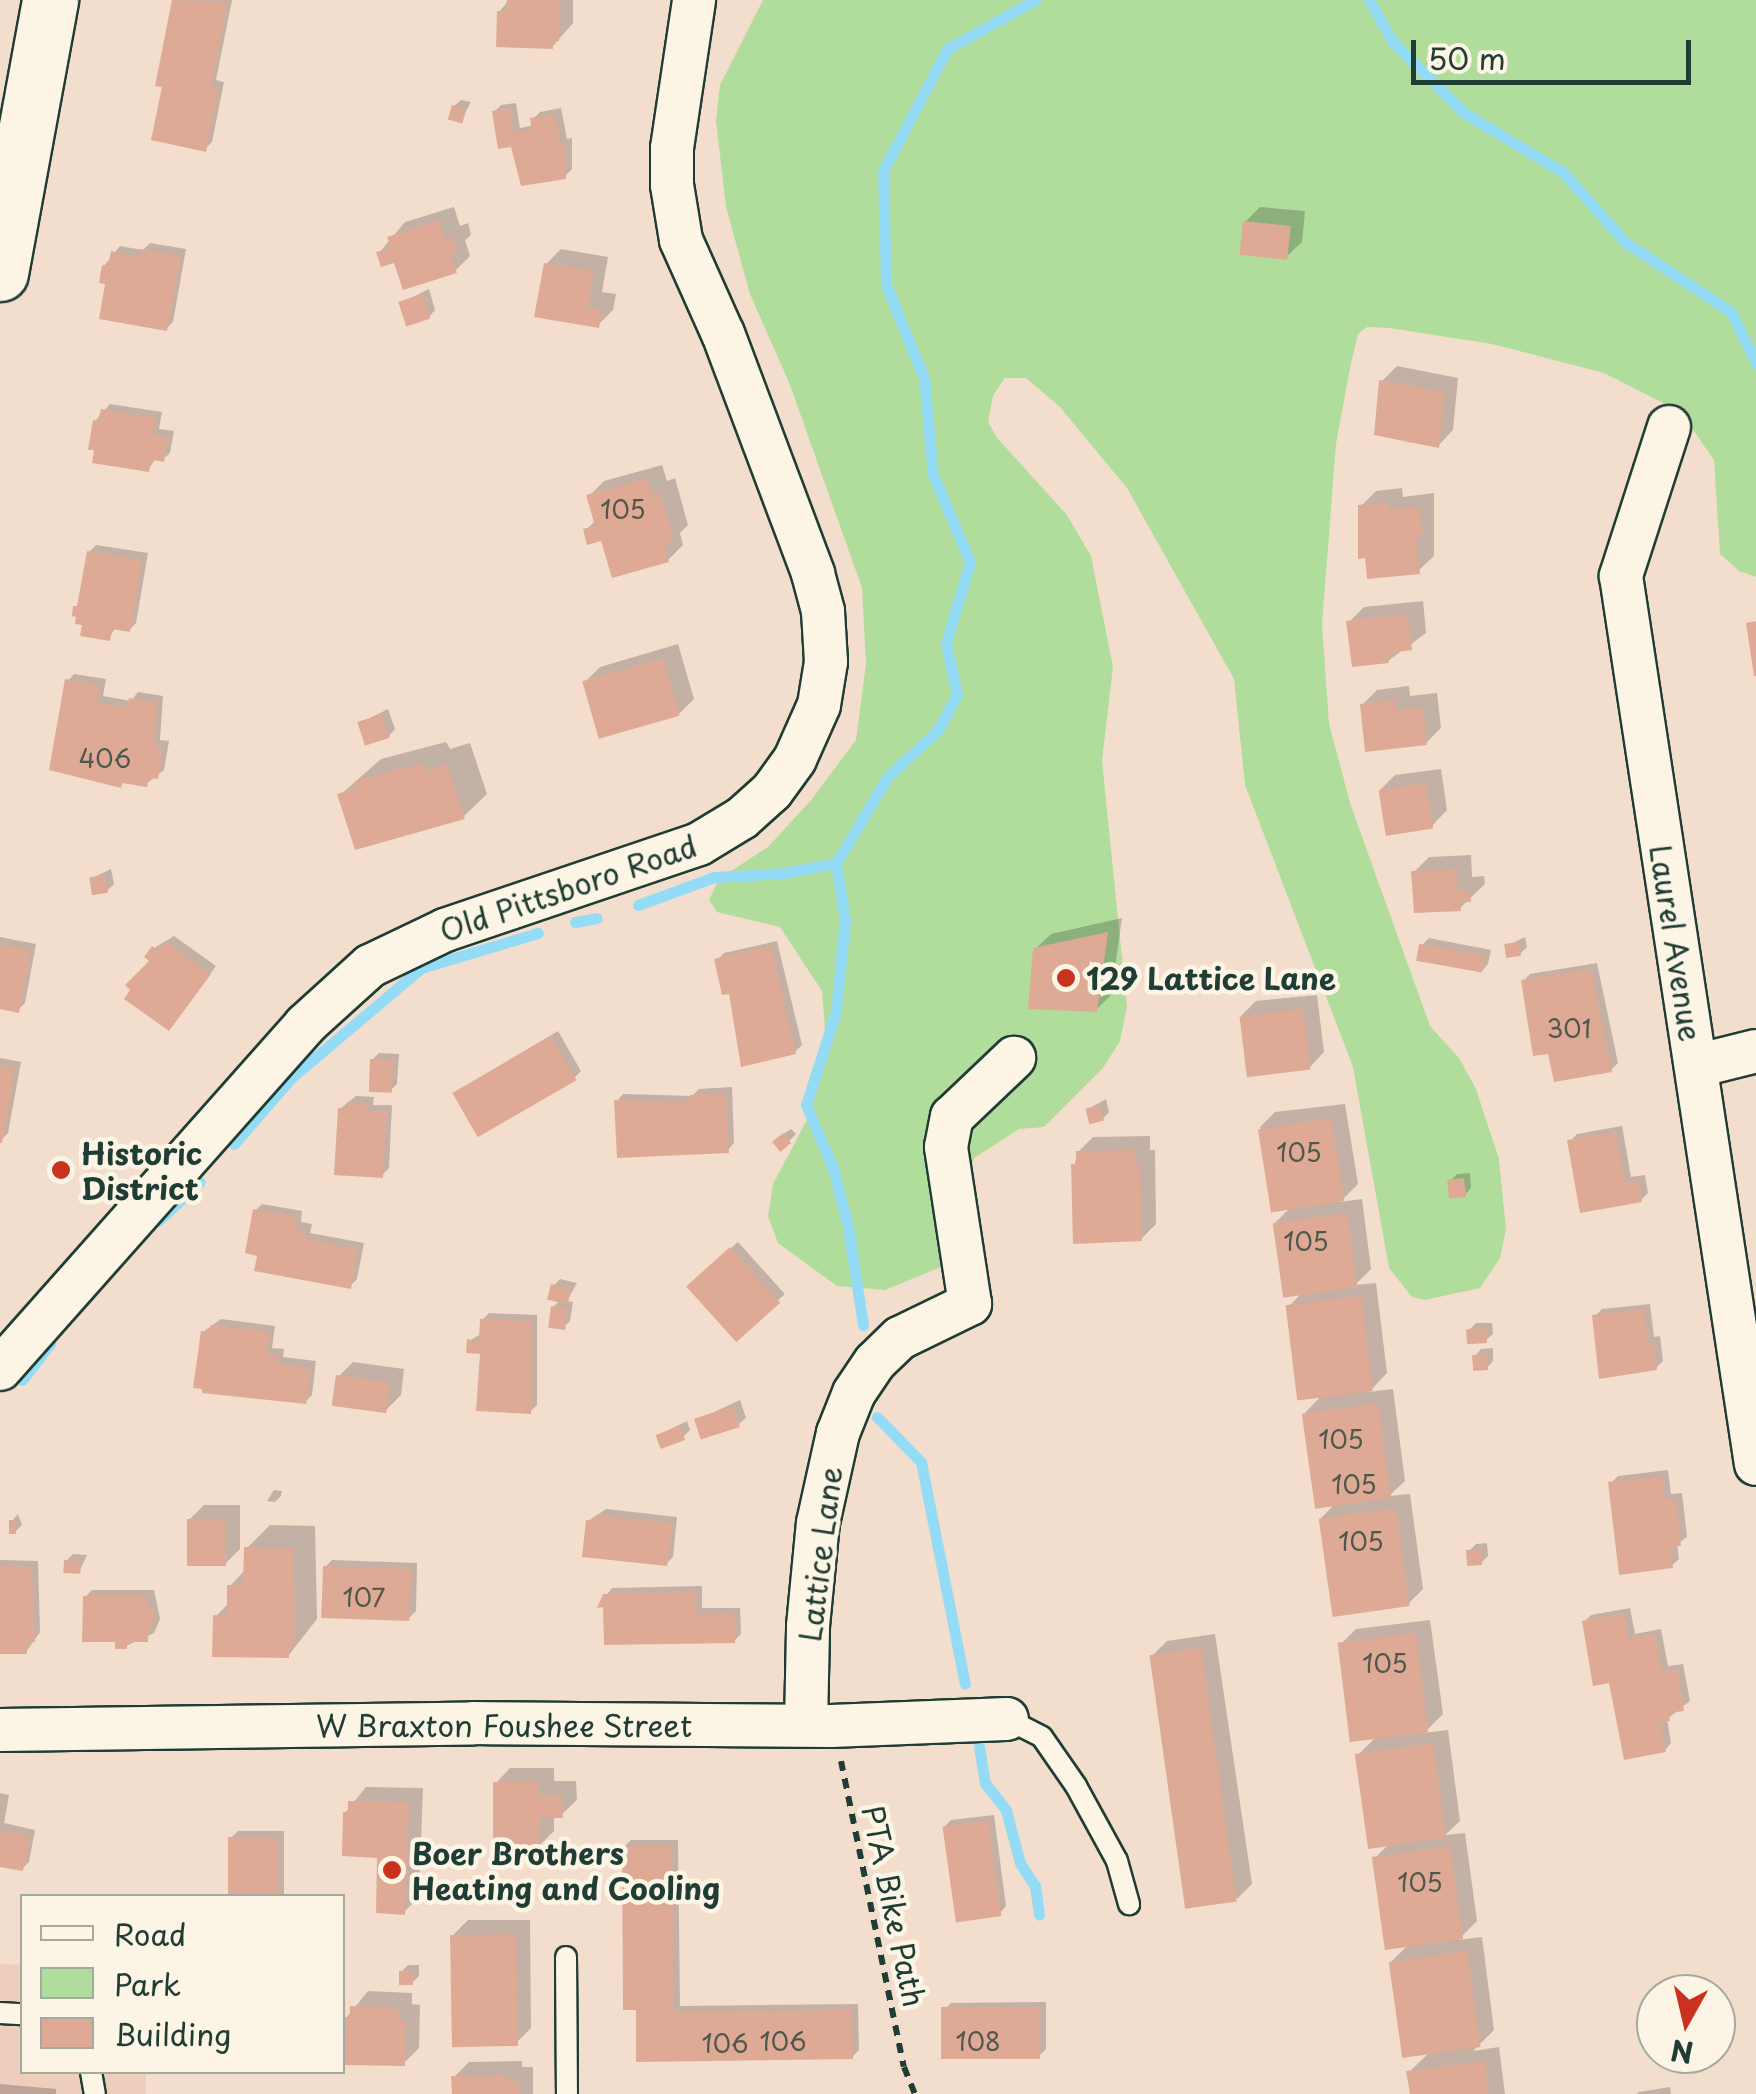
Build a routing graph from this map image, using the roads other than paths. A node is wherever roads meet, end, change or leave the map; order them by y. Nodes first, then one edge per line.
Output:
1 (50, 0) edge
2 (694, 0) edge
3 (0, 273) edge
4 (1669, 427) dead end
5 (1756, 1051) edge
6 (1014, 1058) dead end
7 (1696, 1066) junction
8 (0, 1369) edge
9 (1756, 1464) edge
10 (1007, 1719) joint
11 (819, 1726) junction
12 (0, 1730) edge
13 (1130, 1904) dead end
14 (566, 1957) dead end
15 (567, 2094) edge

1 - 3 main road
2 - 8 street, Old Pittsboro Road
4 - 7 street, Laurel Avenue
5 - 7 street
6 - 11 street, Lattice Lane
7 - 9 street, Laurel Avenue
10 - 11 street, W Braxton Foushee Street
10 - 13 lane
11 - 12 street, W Braxton Foushee Street
14 - 15 lane

